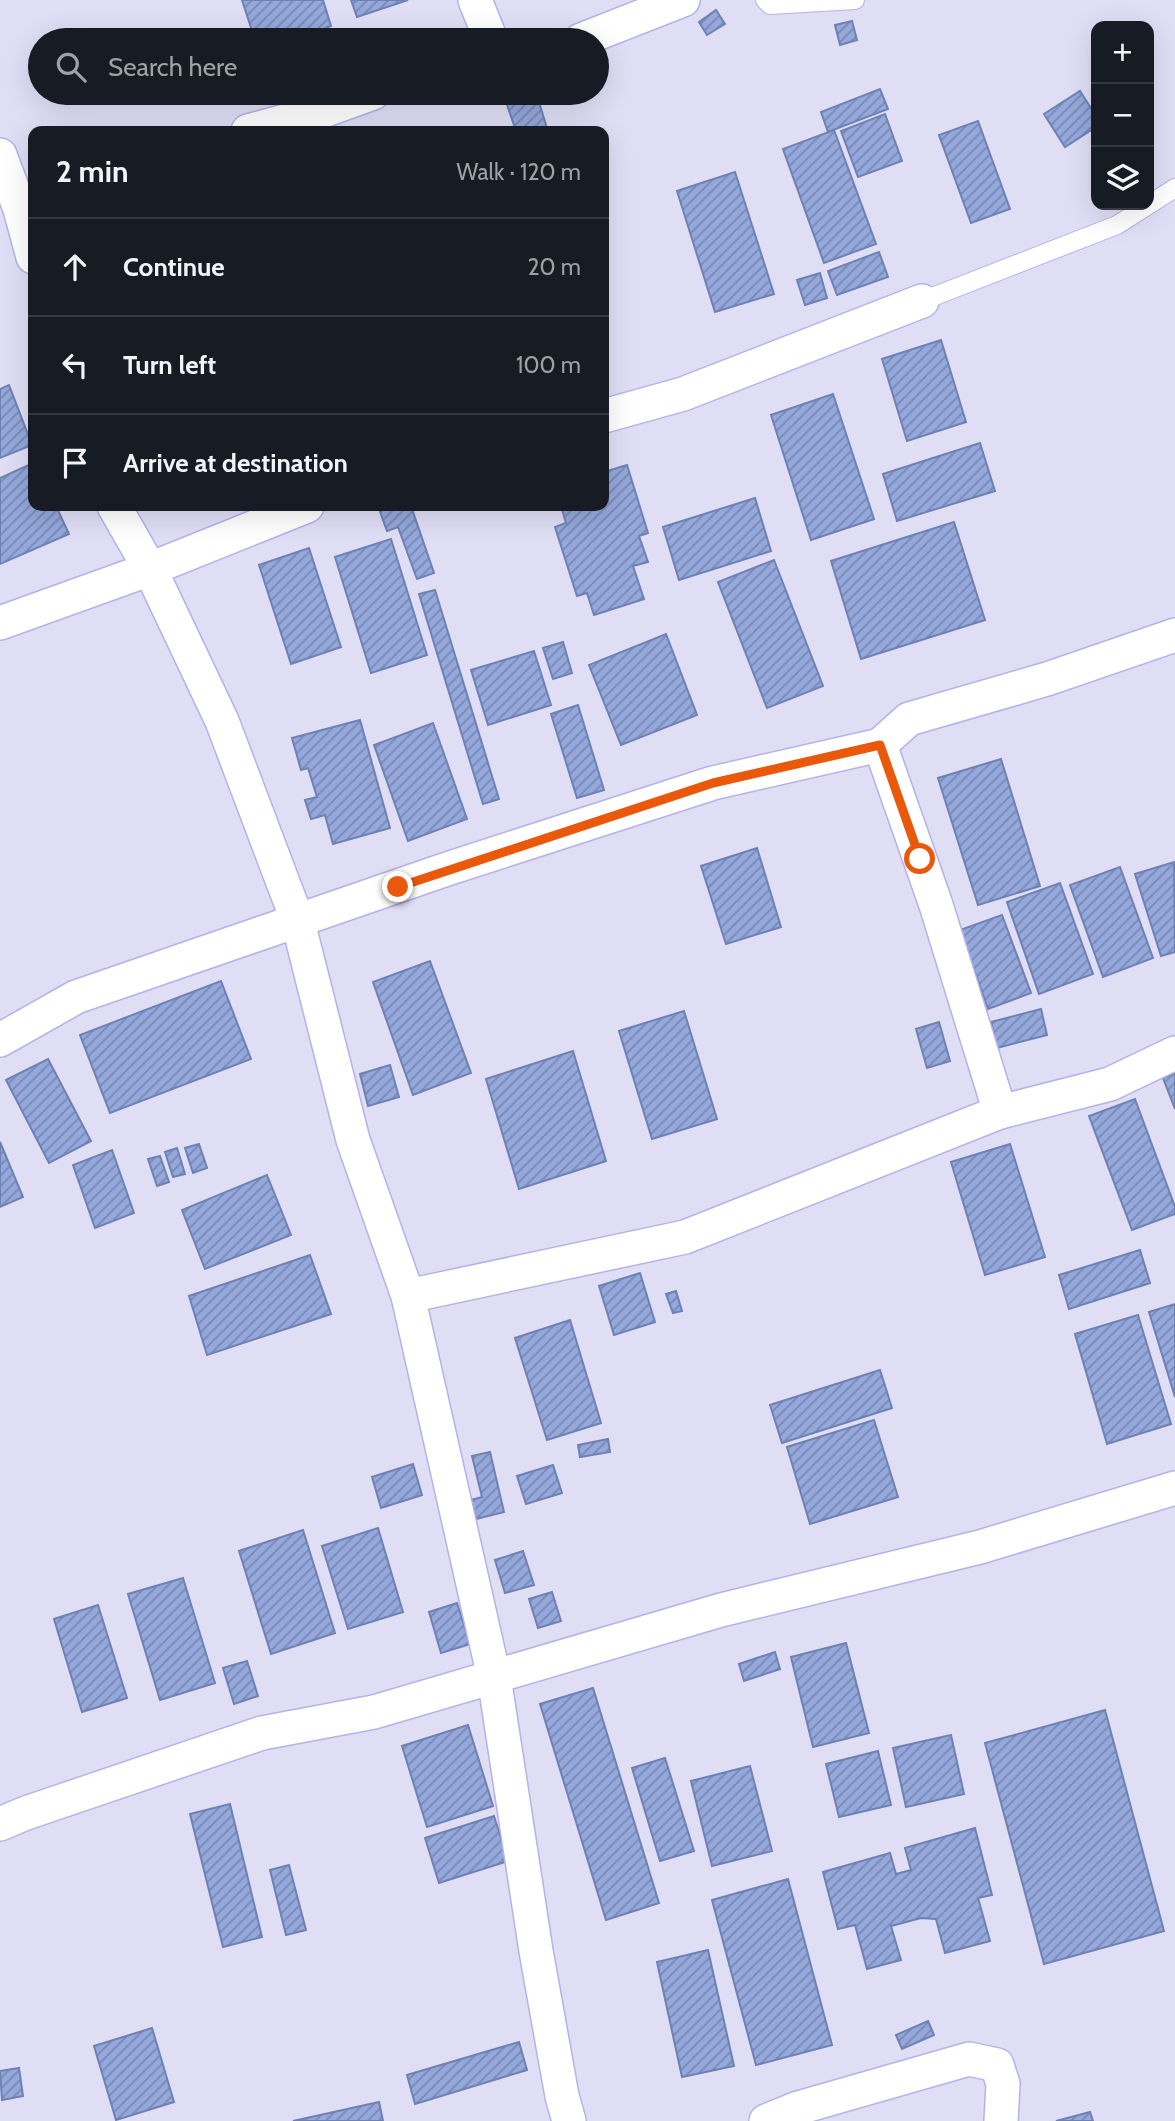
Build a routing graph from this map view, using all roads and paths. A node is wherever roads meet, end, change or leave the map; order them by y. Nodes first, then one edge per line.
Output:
1 (475, 0) edge
2 (683, 0) edge
3 (765, 0) edge
4 (855, 0) edge
5 (486, 28) edge
6 (609, 29) edge
7 (340, 105) edge
8 (267, 126) edge
9 (0, 155) edge
10 (1175, 188) edge
11 (18, 212) edge
12 (28, 242) edge
13 (922, 301) joint
14 (609, 415) edge
15 (117, 511) edge
16 (294, 511) edge
17 (150, 569) junction
18 (0, 623) edge
19 (1175, 635) edge
20 (880, 745) junction
21 (298, 922) junction
22 (0, 1040) edge
23 (1175, 1053) edge
24 (1000, 1112) junction
25 (408, 1296) junction
26 (1175, 1488) edge
27 (494, 1677) junction
28 (0, 1824) edge
29 (569, 2121) edge
30 (766, 2121) edge
31 (1001, 2121) edge

1 - 5 street
2 - 6 street
3 - 4 lane
7 - 8 street
9 - 11 street
10 - 13 lane
11 - 12 street
13 - 14 street
15 - 17 street
16 - 17 street
17 - 18 street
17 - 21 street
19 - 20 street
20 - 21 street
20 - 24 street
21 - 22 street
21 - 25 street
23 - 24 street
24 - 25 street
25 - 27 street
26 - 27 street
27 - 28 street
27 - 29 street
30 - 31 street

